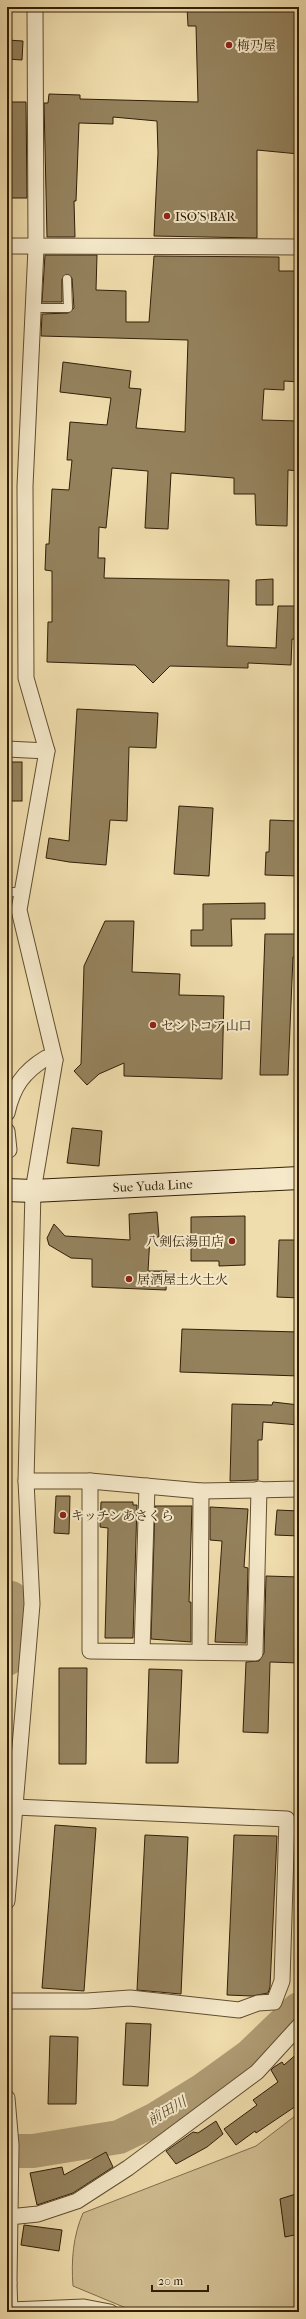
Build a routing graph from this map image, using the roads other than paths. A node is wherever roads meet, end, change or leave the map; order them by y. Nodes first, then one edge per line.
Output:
1 (35, 7) edge
2 (7, 246) edge
3 (299, 247) edge
4 (36, 248) junction
5 (68, 279) dead end
6 (33, 308) junction
7 (7, 749) edge
8 (47, 751) junction
9 (14, 892) edge
10 (55, 1060) junction
11 (7, 1113) edge
12 (7, 1131) edge
13 (8, 1150) dead end
14 (299, 1178) edge
15 (7, 1190) edge
16 (33, 1191) junction
17 (26, 1481) junction
18 (90, 1481) junction
19 (147, 1486) junction
20 (259, 1489) junction
21 (299, 1489) edge
22 (201, 1491) junction
23 (142, 1651) junction
24 (200, 1652) junction
25 (15, 1807) junction
26 (7, 1901) edge
27 (7, 2001) edge
28 (299, 2026) edge
29 (7, 2098) edge
30 (9, 2217) junction
31 (8, 2283) edge
32 (10, 2311) edge
33 (110, 2312) edge

1 - 4 street
2 - 4 street
3 - 4 street
4 - 6 street
5 - 6 lane
6 - 8 street
7 - 8 street
8 - 9 street
9 - 10 street
10 - 11 street
10 - 16 street
12 - 13 street
14 - 16 main road, Sue Yuda Line
15 - 16 main road, Sue Yuda Line
16 - 17 street
17 - 18 street
17 - 25 street
18 - 19 street
18 - 23 street
19 - 22 street
19 - 23 street
20 - 21 street
20 - 22 street
20 - 24 street
22 - 24 street
23 - 24 street
25 - 26 street
25 - 27 street
28 - 30 street
29 - 30 street
30 - 31 street
31 - 32 street
32 - 33 street

